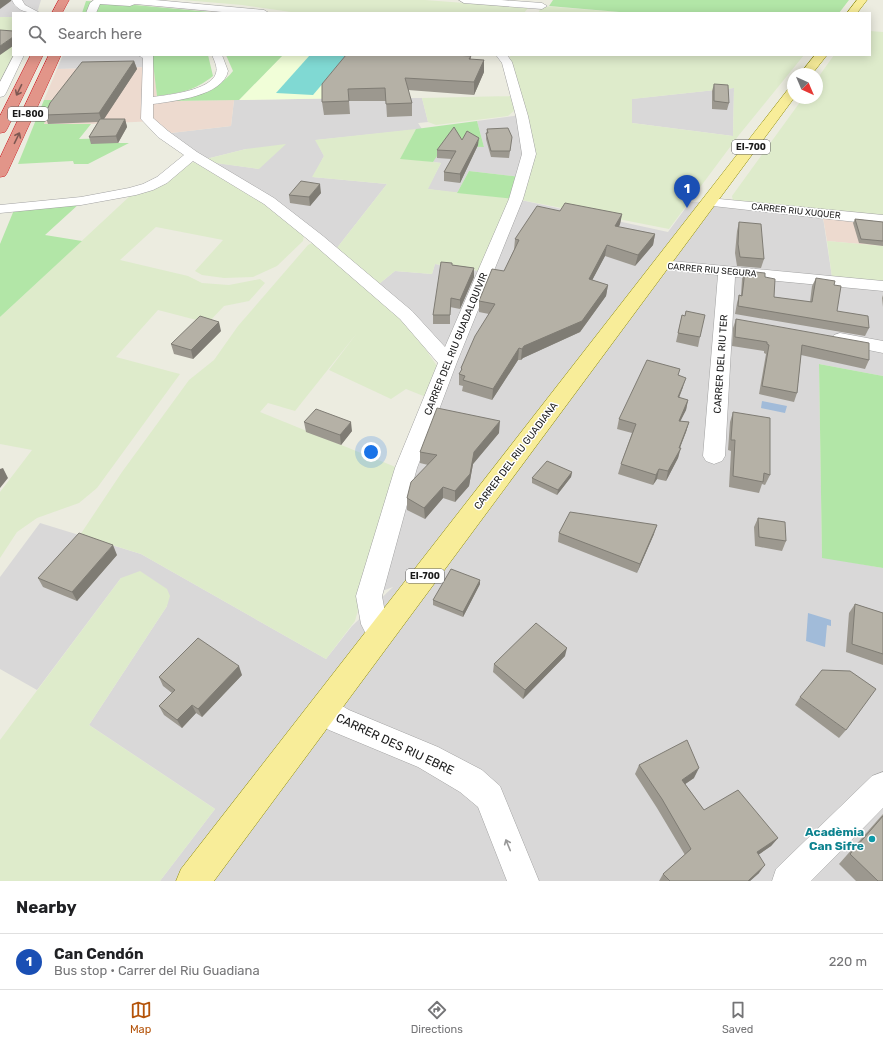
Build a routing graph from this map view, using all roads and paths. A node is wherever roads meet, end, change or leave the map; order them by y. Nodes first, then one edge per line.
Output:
1 (17, 0) edge
2 (64, 0) edge
3 (131, 0) edge
4 (464, 0) edge
5 (862, 0) edge
6 (162, 1) edge
7 (542, 6) edge
8 (33, 12) edge
9 (58, 12) edge
10 (91, 12) edge
11 (246, 12) edge
12 (853, 12) edge
13 (18, 56) edge
14 (36, 56) edge
15 (55, 56) edge
16 (146, 56) edge
17 (217, 56) edge
18 (502, 56) edge
19 (820, 56) edge
20 (811, 68) edge
21 (0, 93) edge
22 (787, 99) edge
23 (147, 101) junction
24 (0, 129) edge
25 (192, 155) junction
26 (0, 173) edge
27 (709, 202) junction
28 (4, 212) edge
29 (883, 220) edge
30 (661, 265) junction
31 (727, 271) junction
32 (883, 286) edge
33 (724, 319) junction
34 (742, 322) edge
35 (820, 336) edge
36 (883, 346) edge
37 (448, 362) junction
38 (714, 456) dead end
39 (384, 630) junction
40 (324, 710) junction
41 (883, 787) edge
42 (193, 881) edge
43 (523, 881) edge
44 (788, 881) edge

1 - 8 street
2 - 9 highway
3 - 6 street
3 - 10 street
4 - 7 street
5 - 12 main road
6 - 11 street
13 - 21 street
14 -> 24 highway, EI-800
26 -> 15 highway, EI-800
16 - 23 street
17 - 23 street
18 - 37 street, CARRER DEL RIU GUADALQUIVIR
19 - 20 main road
22 - 27 main road, EI-700
23 - 25 street
25 - 28 street
25 - 37 street
27 - 29 street, CARRER RIU XUQUER
27 - 30 main road, CARRER DEL RIU GUADIANA / EI-700
30 - 31 street, CARRER RIU SEGURA
30 - 39 main road, CARRER DEL RIU GUADIANA / EI-700
31 - 32 street, CARRER RIU SEGURA
31 - 33 street, CARRER DEL RIU TER
33 - 34 street
33 - 38 street, CARRER DEL RIU TER
35 - 36 street
37 - 39 street, CARRER DEL RIU GUADALQUIVIR
39 - 40 main road, CARRER DEL RIU GUADIANA / EI-700
40 - 42 main road, EI-700
43 -> 40 street, CARRER DES RIU EBRE
41 - 44 street

